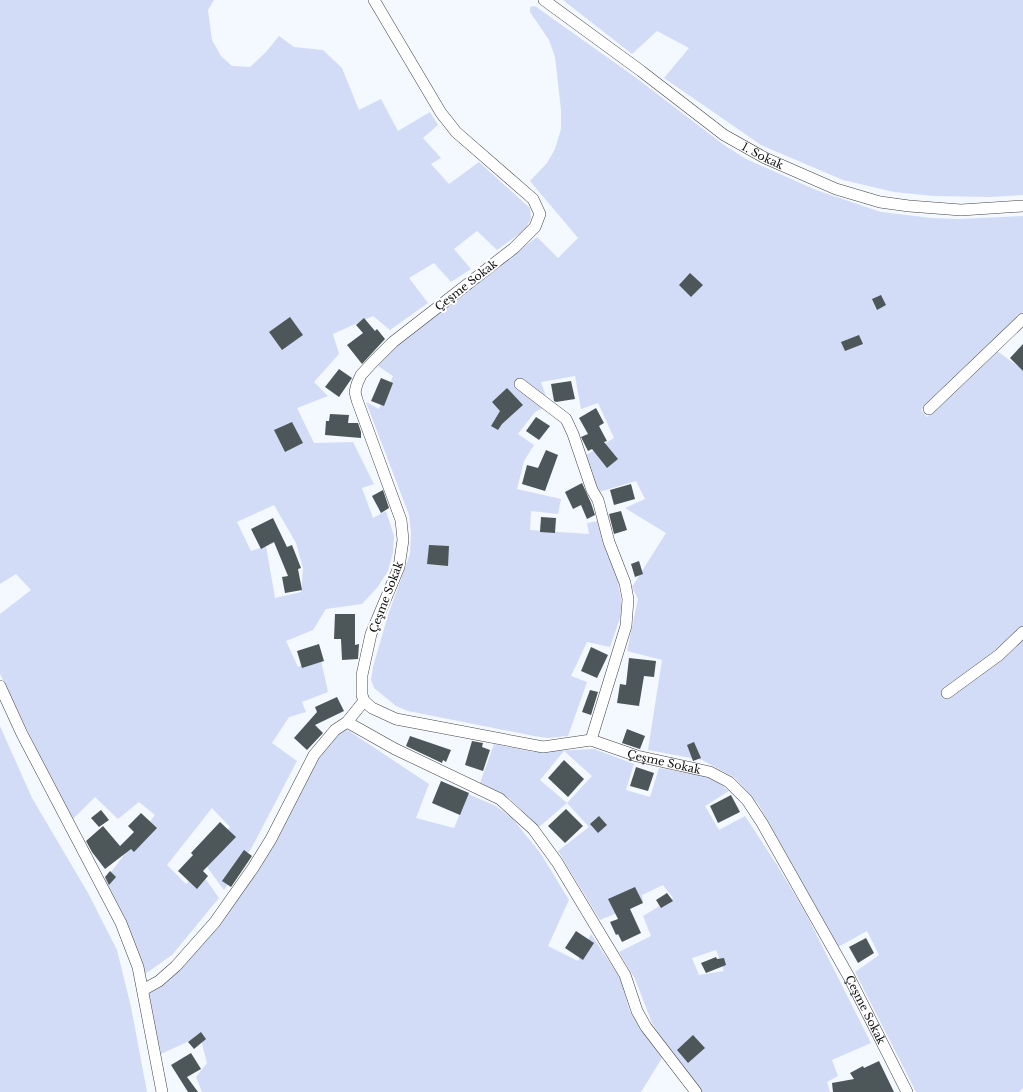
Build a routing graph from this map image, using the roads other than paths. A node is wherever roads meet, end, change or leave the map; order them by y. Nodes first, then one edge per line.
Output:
1 (374, 0) edge
2 (544, 0) edge
3 (1023, 206) edge
4 (1023, 320) edge
5 (520, 384) dead end
6 (929, 409) dead end
7 (1023, 632) edge
8 (0, 686) edge
9 (947, 693) dead end
10 (364, 701) junction
11 (347, 722) junction
12 (591, 740) junction
13 (144, 990) junction
14 (162, 1092) edge
15 (696, 1092) edge
16 (906, 1092) edge

1 - 10 street, Çeşme Sokak
2 - 3 street, 1. Sokak
4 - 6 street
5 - 12 street
7 - 9 street
8 - 13 street
10 - 11 street
10 - 12 street, Çeşme Sokak
11 - 13 street
11 - 15 street
12 - 16 street, Çeşme Sokak
13 - 14 street

